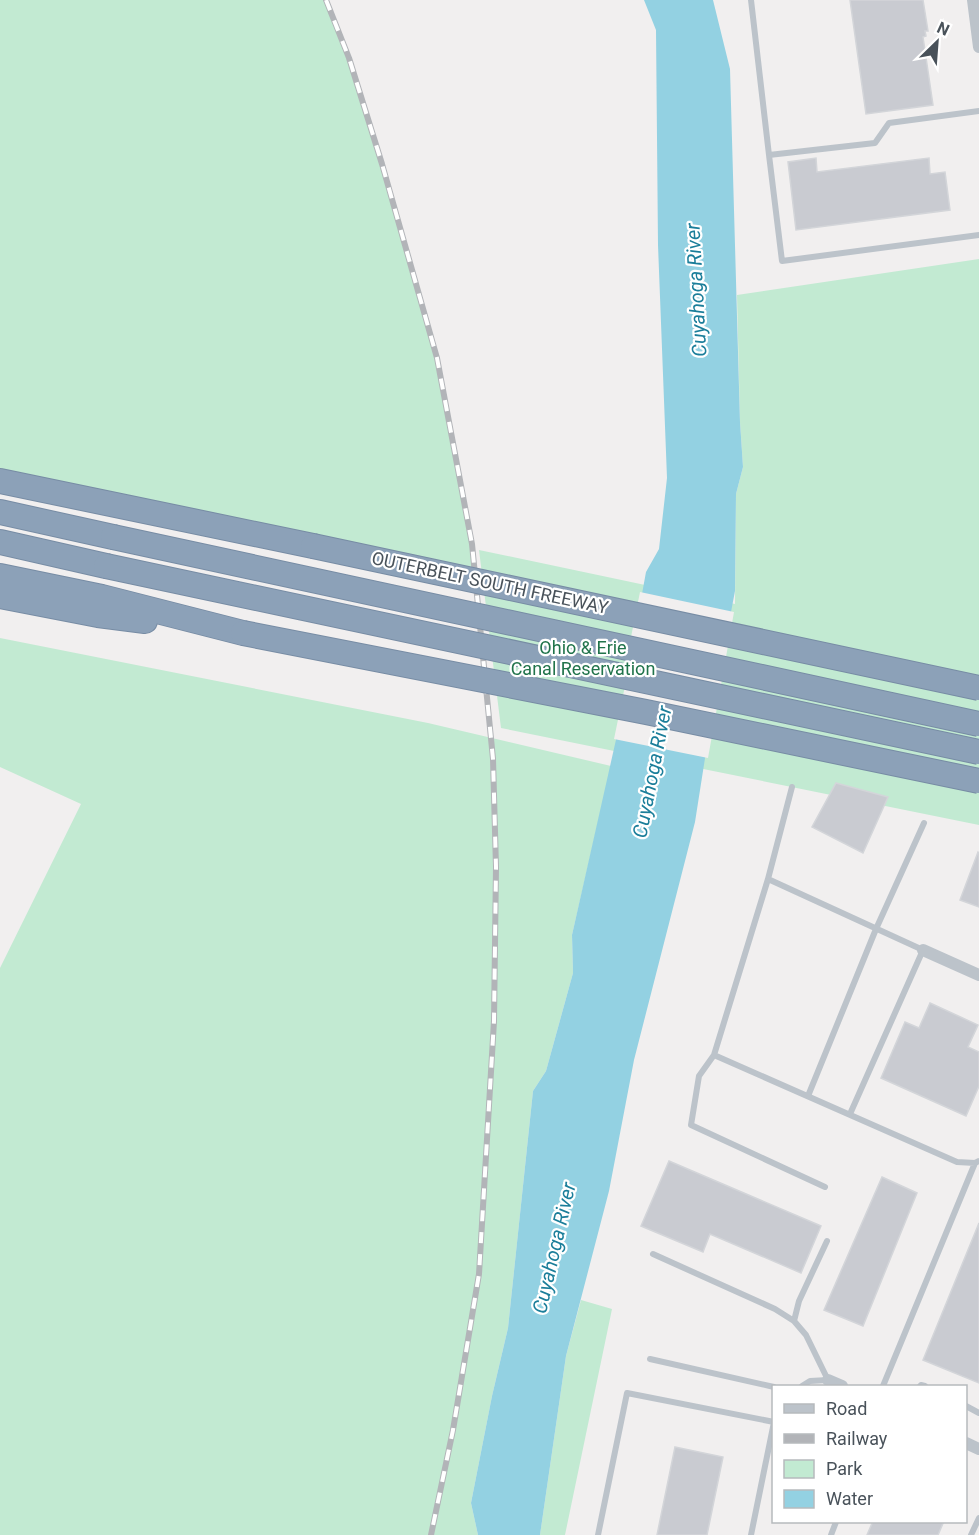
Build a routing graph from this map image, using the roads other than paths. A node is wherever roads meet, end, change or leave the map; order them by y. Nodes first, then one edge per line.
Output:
1 (751, 0) edge
2 (973, 0) edge
3 (979, 47) edge
4 (979, 111) edge
5 (770, 155) junction
6 (979, 236) edge
7 (0, 481) edge
8 (0, 512) edge
9 (0, 542) edge
10 (0, 576) edge
11 (0, 596) edge
12 (100, 606) junction
13 (979, 688) edge
14 (979, 724) edge
15 (979, 752) edge
16 (979, 781) edge
17 (792, 787) dead end
18 (924, 824) dead end
19 (768, 879) junction
20 (876, 929) junction
21 (923, 950) junction
22 (979, 975) edge
23 (714, 1055) junction
24 (808, 1096) junction
25 (850, 1114) junction
26 (977, 1162) edge
27 (825, 1187) dead end
28 (827, 1241) dead end
29 (653, 1254) dead end
30 (794, 1321) junction
31 (650, 1359) dead end
32 (825, 1383) edge
33 (804, 1385) edge
34 (883, 1385) edge
35 (772, 1387) edge
36 (772, 1422) edge
37 (772, 1432) edge
38 (979, 1518) edge
39 (598, 1535) edge
40 (751, 1535) edge
41 (971, 1535) edge

1 - 5 lane
2 - 3 street
4 - 5 lane
5 - 6 lane
7 - 13 highway, OUTERBELT SOUTH FREEWAY, bridge
8 - 14 highway, bridge
9 - 15 highway, bridge
10 - 12 highway
11 - 12 highway
12 - 16 highway, bridge
17 - 19 lane
18 - 20 lane
19 - 20 lane
19 - 23 lane
20 - 21 lane
20 - 24 lane
21 - 22 street
21 - 25 lane
23 - 24 lane
23 - 27 lane
24 - 25 lane
25 - 26 lane
26 - 34 lane
28 - 30 lane
29 - 30 lane
30 - 32 lane
31 - 35 lane
32 - 33 lane
36 - 39 lane
37 - 40 lane
38 - 41 lane

